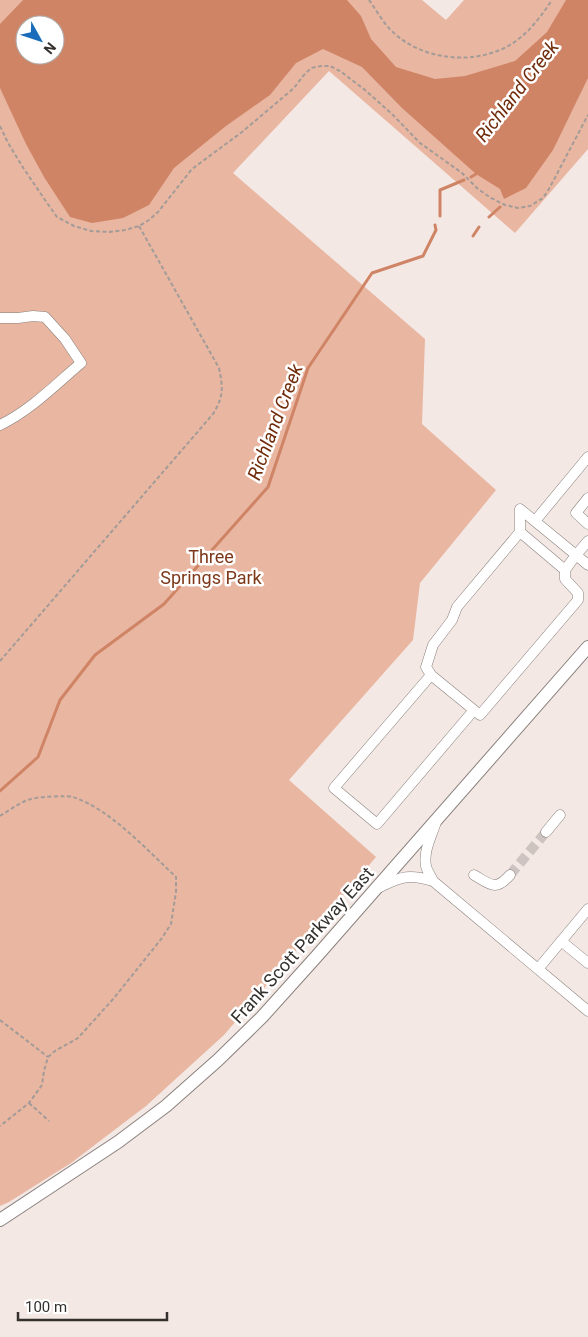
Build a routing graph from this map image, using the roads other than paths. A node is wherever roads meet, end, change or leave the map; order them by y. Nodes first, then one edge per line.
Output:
1 (0, 318) edge
2 (0, 425) edge
3 (588, 457) edge
4 (588, 498) edge
5 (535, 521) junction
6 (588, 524) edge
7 (520, 532) junction
8 (588, 541) edge
9 (576, 555) junction
10 (588, 565) edge
11 (565, 570) junction
12 (588, 647) edge
13 (432, 676) junction
14 (474, 710) junction
15 (560, 814) dead end
16 (438, 818) junction
17 (546, 832) tunnel mouth
18 (474, 875) dead end
19 (510, 875) tunnel mouth
20 (433, 881) junction
21 (375, 890) junction
22 (588, 910) edge
23 (561, 941) junction
24 (588, 963) edge
25 (538, 969) junction
26 (588, 1011) edge
27 (0, 1220) edge

1 - 2 lane
3 - 5 lane
4 - 6 lane
5 - 7 lane
5 - 9 lane
7 - 11 lane
7 - 13 lane
8 - 9 lane
9 - 10 lane
9 - 11 lane
11 - 14 lane
12 - 16 main road, Frank Scott Parkway East
13 - 14 lane
13 - 14 lane
15 - 17 lane
16 - 20 lane
16 - 21 main road, Frank Scott Parkway East
18 - 19 lane
20 - 21 lane
20 - 25 lane
21 - 27 main road, Frank Scott Parkway East
22 - 23 lane
23 - 24 lane
23 - 25 lane
25 - 26 lane

